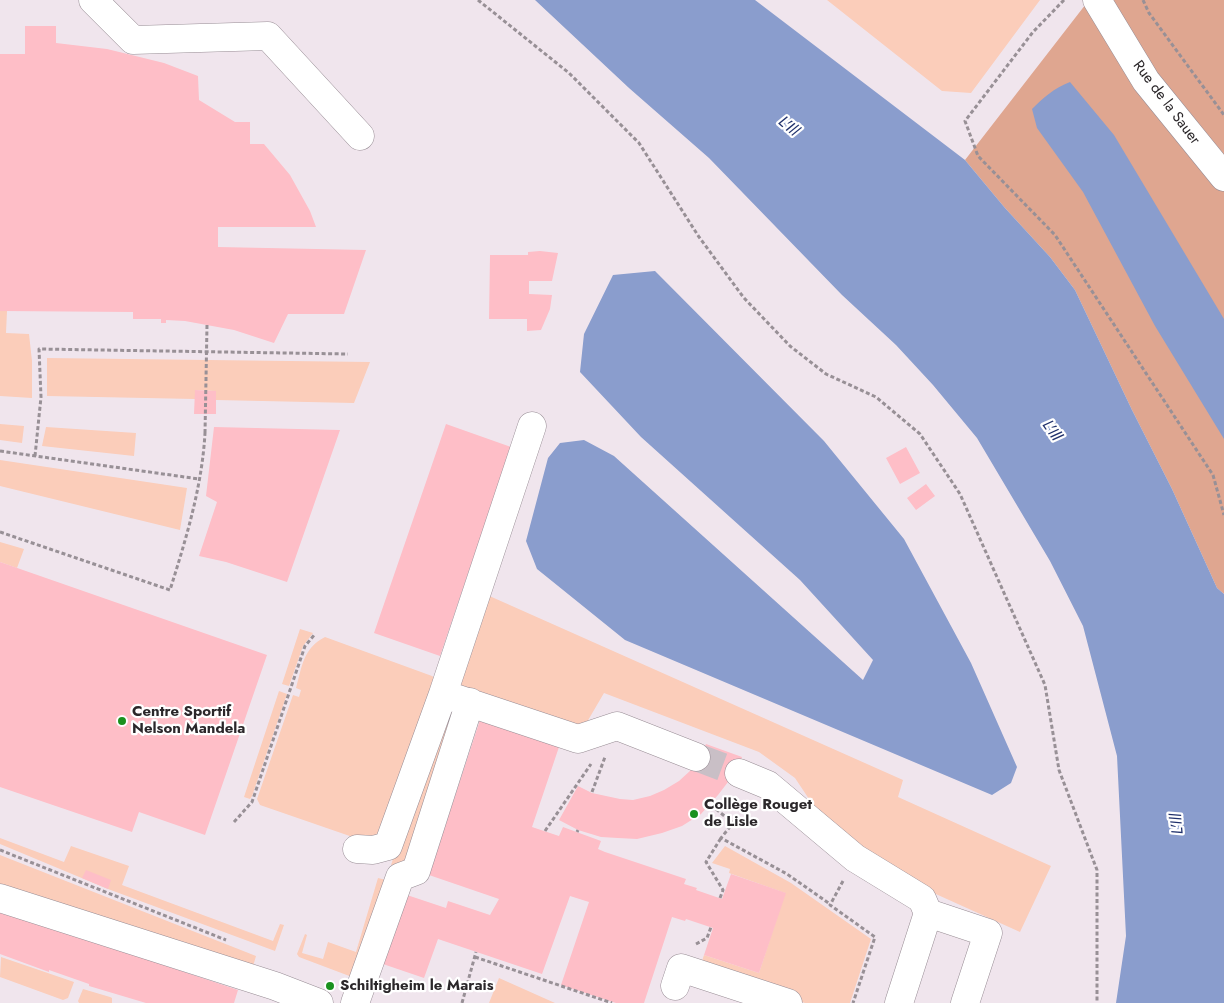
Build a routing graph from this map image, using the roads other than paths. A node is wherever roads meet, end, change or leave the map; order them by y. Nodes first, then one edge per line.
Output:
1 (93, 0) edge
2 (1097, 0) edge
3 (360, 136) dead end
4 (1224, 177) edge
5 (532, 426) dead end
6 (443, 694) junction
7 (470, 702) junction
8 (696, 756) tunnel mouth
9 (739, 774) tunnel mouth
10 (357, 849) dead end
11 (0, 898) edge
12 (928, 913) junction
13 (681, 967) road end
14 (272, 995) edge
15 (319, 1003) edge
16 (355, 1003) edge
17 (788, 1003) edge
18 (899, 1003) edge
19 (965, 1003) edge

1 - 3 street
2 - 4 street, Rue de la Sauer
5 - 6 street
6 - 7 street
6 - 10 street
7 - 8 street
7 - 16 street
9 - 12 street
11 - 14 street
12 - 18 street
12 - 19 street
13 - 17 street
14 - 15 street

